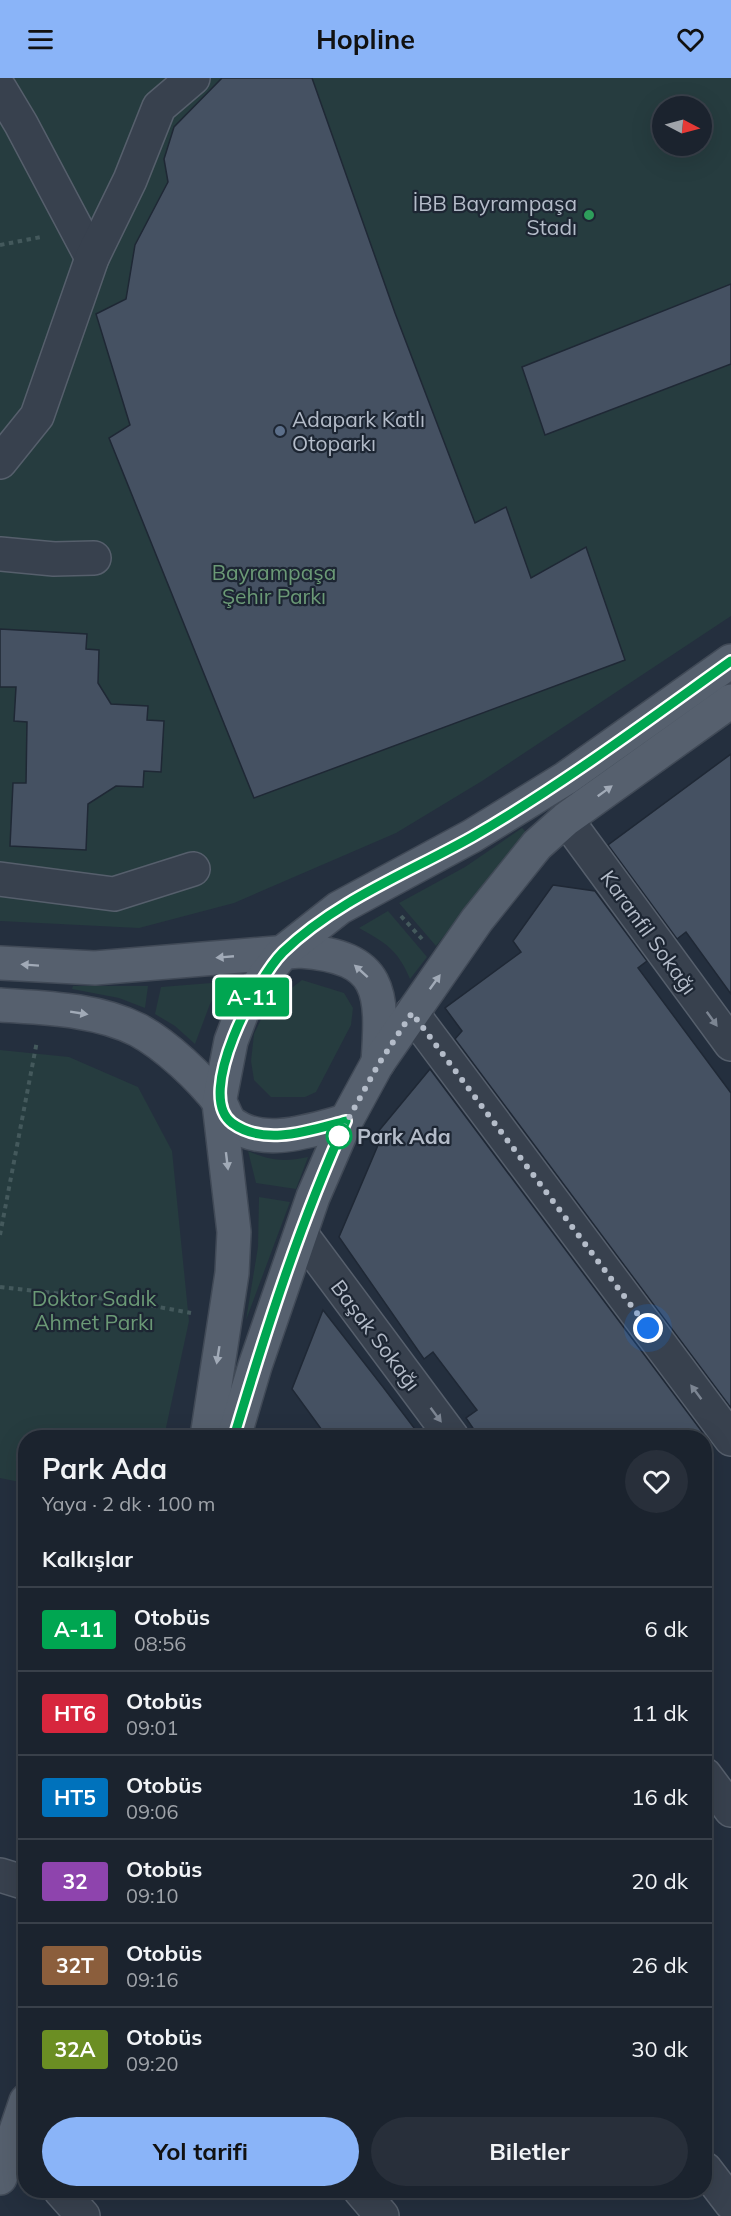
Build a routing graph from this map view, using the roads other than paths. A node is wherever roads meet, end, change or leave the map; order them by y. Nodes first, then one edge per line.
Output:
1 (193, 78) edge
2 (0, 89) edge
3 (92, 258) junction
4 (0, 462) edge
5 (0, 554) edge
6 (94, 558) dead end
7 (731, 661) edge
8 (731, 701) edge
9 (566, 819) junction
10 (193, 869) dead end
11 (0, 879) edge
12 (283, 952) junction
13 (0, 963) edge
14 (0, 1005) edge
15 (412, 1013) junction
16 (731, 1044) edge
17 (378, 1065) junction
18 (219, 1103) junction
19 (346, 1121) junction
20 (301, 1234) junction
21 (208, 1430) edge
22 (236, 1430) edge
23 (447, 1430) edge
24 (731, 1439) edge
25 (712, 1784) edge
26 (731, 1810) edge
27 (0, 1875) edge
28 (18, 1881) edge
29 (18, 2148) edge
30 (0, 2178) edge
31 (712, 2178) edge
32 (67, 2198) edge
33 (367, 2198) edge
34 (731, 2203) edge
35 (83, 2216) edge
36 (382, 2216) edge

1 - 3 street
2 - 3 street
3 - 4 street
5 - 6 street
7 - 12 main road
9 -> 8 main road
15 -> 9 main road
9 -> 16 street, Karanfil Sokağı
10 - 11 street
12 -> 13 main road
17 -> 12 main road
12 - 18 main road
14 -> 18 main road
15 - 17 main road
24 -> 15 street
17 - 19 main road
18 - 19 main road
18 -> 21 main road
19 - 20 main road
20 - 22 main road
20 -> 23 street, Başak Sokağı
25 - 26 street
27 - 28 street
29 - 30 main road
31 - 34 street
32 - 35 street
33 - 36 street

